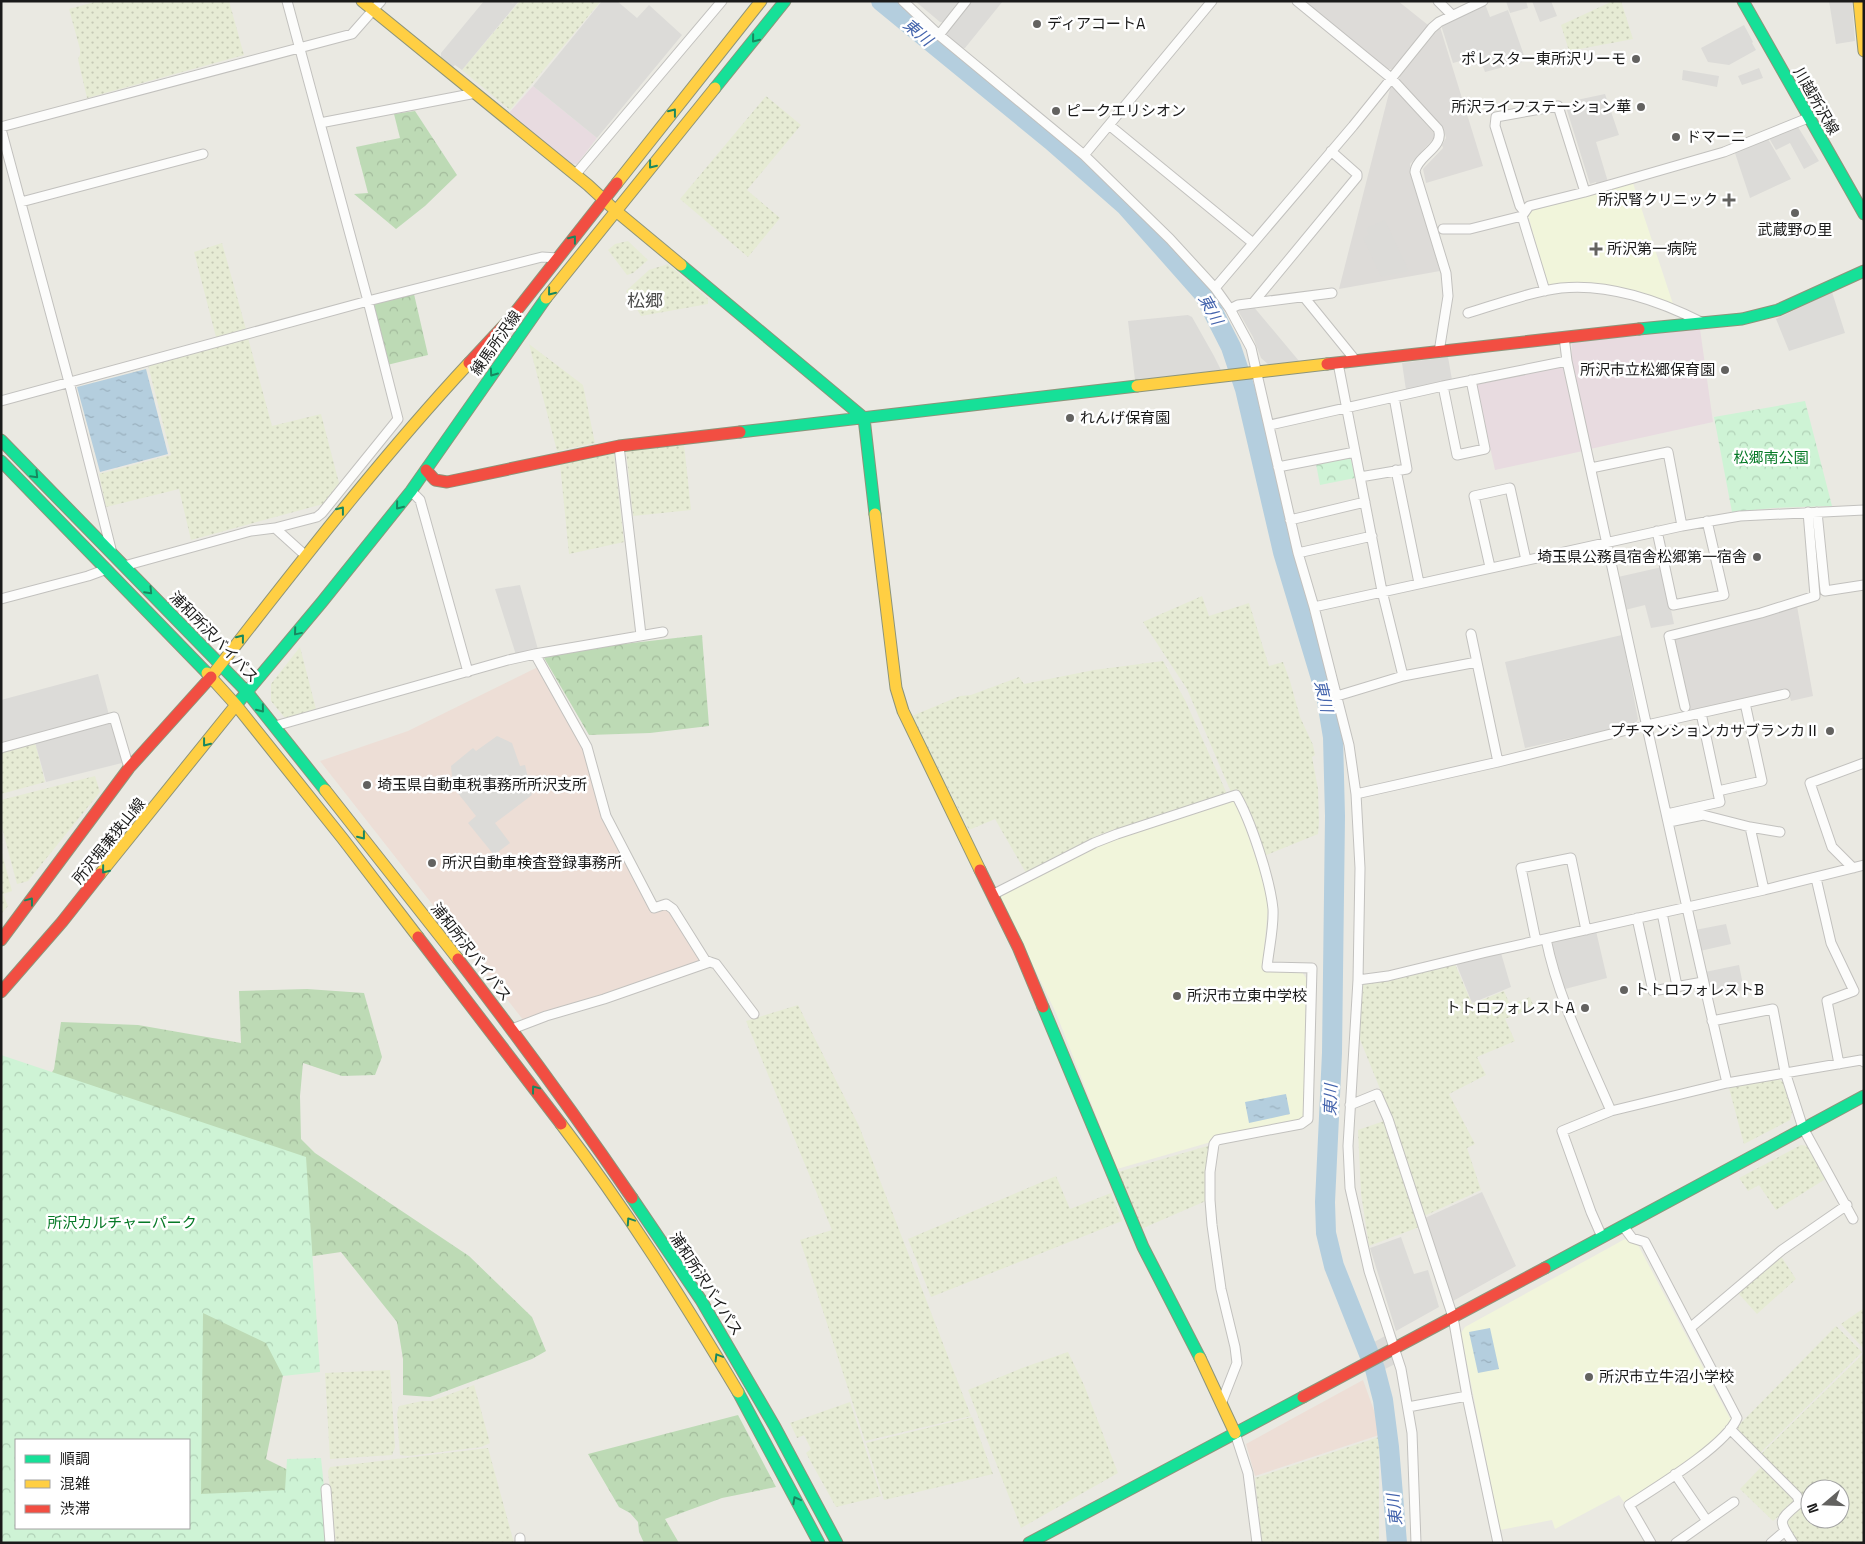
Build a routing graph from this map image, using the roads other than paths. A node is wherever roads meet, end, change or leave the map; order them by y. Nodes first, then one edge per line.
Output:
1 (287, 1) edge
2 (362, 1) edge
3 (381, 1) edge
4 (722, 1) edge
5 (761, 1) edge
6 (786, 1) edge
7 (903, 1) edge
8 (966, 1) edge
9 (1212, 1) edge
10 (1297, 1) edge
11 (1438, 1) edge
12 (1743, 1) edge
13 (1860, 1) edge
14 (1478, 2) edge
15 (373, 11) junction
16 (1452, 15) junction
17 (939, 35) junction
18 (300, 47) junction
19 (1864, 51) edge
20 (1391, 78) junction
21 (476, 93) junction
22 (1808, 118) junction
23 (320, 123) junction
24 (1109, 125) junction
25 (1, 128) edge
26 (1331, 151) junction
27 (203, 154) dead end
28 (1084, 155) junction
29 (575, 174) junction
30 (1585, 192) junction
31 (604, 199) junction
32 (21, 202) junction
33 (616, 211) junction
34 (1523, 214) junction
35 (1864, 214) edge
36 (1443, 230) dead end
37 (1253, 243) junction
38 (558, 258) junction
39 (1864, 270) edge
40 (1215, 288) junction
41 (1545, 291) junction
42 (1332, 294) dead end
43 (1304, 297) junction
44 (368, 301) junction
45 (1253, 303) junction
46 (1230, 309) junction
47 (1468, 313) dead end
48 (1704, 324) junction
49 (1564, 337) junction
50 (1439, 352) junction
51 (1356, 361) junction
52 (1568, 361) junction
53 (1338, 363) junction
54 (1256, 373) junction
55 (1471, 380) junction
56 (69, 382) junction
57 (1443, 386) junction
58 (1394, 397) junction
59 (1, 400) edge
60 (1347, 408) junction
61 (864, 418) junction
62 (1270, 425) junction
63 (1, 440) edge
64 (619, 446) junction
65 (1355, 452) junction
66 (1, 461) edge
67 (1278, 467) junction
68 (1591, 468) junction
69 (426, 470) junction
70 (1396, 470) junction
71 (1360, 477) junction
72 (411, 490) junction
73 (1365, 502) junction
74 (1864, 510) edge
75 (1813, 512) junction
76 (1290, 520) junction
77 (1708, 521) junction
78 (1682, 526) junction
79 (275, 528) junction
80 (1657, 531) junction
81 (1372, 536) junction
82 (1607, 542) junction
83 (111, 552) junction
84 (1298, 553) junction
85 (306, 556) junction
86 (1526, 560) junction
87 (124, 566) junction
88 (1490, 567) junction
89 (107, 569) junction
90 (1419, 583) junction
91 (1864, 586) edge
92 (1382, 591) junction
93 (1, 599) edge
94 (1314, 607) junction
95 (663, 632) dead end
96 (1471, 634) dead end
97 (642, 635) junction
98 (536, 654) junction
99 (1477, 662) junction
100 (220, 664) junction
101 (468, 672) junction
102 (1403, 676) junction
103 (211, 677) junction
104 (247, 692) junction
105 (1786, 694) dead end
106 (1337, 696) junction
107 (1746, 703) junction
108 (236, 705) junction
109 (1685, 707) dead end
110 (1701, 713) junction
111 (1647, 725) junction
112 (274, 726) junction
113 (1, 748) edge
114 (1498, 762) junction
115 (1864, 764) edge
116 (130, 768) junction
117 (1718, 791) junction
118 (1356, 794) junction
119 (1668, 818) junction
120 (1750, 828) junction
121 (1780, 832) dead end
122 (1864, 865) edge
123 (1853, 868) junction
124 (1816, 878) junction
125 (1764, 890) junction
126 (992, 895) junction
127 (1687, 907) junction
128 (1662, 913) junction
129 (1637, 918) junction
130 (1586, 930) junction
131 (1546, 939) junction
132 (1, 940) edge
133 (1536, 941) junction
134 (710, 962) junction
135 (1358, 980) junction
136 (1703, 982) junction
137 (1677, 986) junction
138 (1, 992) edge
139 (754, 1014) dead end
140 (1712, 1021) junction
141 (512, 1029) junction
142 (1864, 1062) edge
143 (1839, 1064) junction
144 (1785, 1072) junction
145 (1727, 1084) junction
146 (1864, 1096) edge
147 (1350, 1105) junction
148 (1611, 1111) junction
149 (1804, 1128) junction
150 (1847, 1205) junction
151 (1853, 1219) dead end
152 (1623, 1226) junction
153 (1602, 1237) junction
154 (1453, 1317) junction
155 (1690, 1328) junction
156 (1392, 1350) junction
157 (1467, 1396) junction
158 (1221, 1404) junction
159 (1408, 1407) junction
160 (1730, 1429) junction
161 (1235, 1432) junction
162 (1675, 1474) junction
163 (326, 1489) dead end
164 (1734, 1502) dead end
165 (1706, 1521) junction
166 (1785, 1531) junction
167 (330, 1543) edge
168 (819, 1543) edge
169 (837, 1543) edge
170 (1029, 1543) edge
171 (1257, 1543) edge
172 (1416, 1543) edge
173 (1498, 1543) edge
174 (1651, 1543) edge
175 (1676, 1543) edge
176 (1771, 1543) edge
177 (1793, 1543) edge

1 - 18 street
2 - 15 main road
3 - 15 street
4 - 29 street
31 -> 5 main road, 練馬所沢線
6 -> 33 main road, 練馬所沢線
7 - 17 street
8 - 17 street
9 - 24 street
10 - 20 street
11 - 16 street
12 - 22 main road, 川越所沢線
13 - 19 main road
14 - 16 street
15 - 18 street
15 - 21 main road
16 - 20 street
17 - 28 street
18 - 23 street
18 - 25 street
20 - 26 street
20 - 50 street
21 - 23 street
21 - 29 main road
22 - 30 street
22 - 35 main road, 川越所沢線
23 - 44 street
24 - 28 street
24 - 37 street
25 - 32 street
26 - 37 street
26 - 45 street
27 - 32 street
28 - 40 street
29 - 31 main road
30 - 34 street
30 - 34 street
31 - 33 main road
38 -> 31 main road, 練馬所沢線
32 - 56 street
33 - 61 main road
33 -> 69 main road, 練馬所沢線
34 - 36 street
34 - 41 street
37 - 40 street
38 - 44 street
85 -> 38 main road, 練馬所沢線
39 - 48 main road
40 - 46 street
41 - 47 street
41 - 48 street
42 - 43 street
43 - 45 street
43 - 51 street
44 - 56 street
44 - 79 street
45 - 46 street
46 - 54 street
48 - 49 main road
49 - 50 main road
49 - 52 street
50 - 51 main road
51 - 53 main road
52 - 55 street
52 - 68 street
53 - 54 main road
53 - 60 street
54 - 61 main road
54 - 62 street
55 - 57 street
55 - 57 street
56 - 59 street
56 - 83 street
57 - 58 street
58 - 60 street
58 - 70 street
60 - 62 street
60 - 65 street
61 - 64 main road
61 - 126 main road
62 - 67 street
63 -> 83 main road, 浦和所沢バイパス
64 - 69 main road
64 - 97 street
65 - 67 street
65 - 71 street
66 - 89 main road, 浦和所沢バイパス
67 - 76 street
68 - 78 street
68 - 82 street
69 - 72 main road, 練馬所沢線
70 - 71 street
70 - 90 street
71 - 73 street
72 - 101 street
72 -> 104 main road, 練馬所沢線
73 - 76 street
73 - 81 street
74 - 75 street
75 - 77 street
75 - 91 street
75 - 109 street
76 - 84 street
77 - 78 street
77 - 80 street
78 - 80 street
79 - 85 street
79 - 87 street
80 - 82 street
81 - 84 street
81 - 92 street
82 - 86 street
82 - 111 street
83 - 87 main road, 浦和所沢バイパス
84 - 94 street
100 -> 85 main road, 練馬所沢線
86 - 88 street
86 - 88 street
87 -> 100 main road, 浦和所沢バイパス
88 - 90 street
89 - 93 street
89 - 103 main road, 浦和所沢バイパス
90 - 92 street
92 - 94 street
92 - 102 street
94 - 106 street
95 - 97 street
96 - 99 street
97 - 98 street
98 - 101 street
98 - 134 street
99 - 102 street
99 - 114 street
100 - 103 main road, 練馬所沢線
100 - 104 main road, 浦和所沢バイパス
101 - 112 street
102 - 106 street
103 - 108 main road, 浦和所沢バイパス
103 - 116 main road, 所沢堀兼狭山線
104 - 108 main road, 練馬所沢線
104 -> 112 main road, 浦和所沢バイパス
105 - 107 street
106 - 118 street
107 - 110 street
107 - 117 street
108 -> 138 main road, 所沢堀兼狭山線
168 -> 108 main road, 浦和所沢バイパス
110 - 111 street
110 - 117 street
111 - 114 street
111 - 119 street
112 -> 141 main road, 浦和所沢バイパス
113 - 116 street
114 - 118 street
115 - 123 street
132 -> 116 main road, 所沢堀兼狭山線
117 - 119 street
118 - 135 street
119 - 120 street
119 - 127 street
120 - 121 street
120 - 125 street
122 - 123 street
123 - 124 street
124 - 125 street
124 - 143 street
125 - 127 street
126 - 158 main road
126 - 158 street
127 - 128 street
127 - 136 street
128 - 129 street
128 - 137 street
129 - 130 street
129 - 137 street
130 - 131 street
130 - 133 street
131 - 133 street
131 - 148 street
133 - 135 street
134 - 139 street
134 - 141 street
135 - 147 street
136 - 137 street
136 - 140 street
140 - 144 street
140 - 145 street
141 - 169 main road, 浦和所沢バイパス
142 - 143 street
143 - 144 street
144 - 145 street
144 - 149 street
145 - 148 street
146 - 149 main road
147 - 154 street
147 - 156 street
148 - 153 street
149 - 150 street
149 - 152 main road
150 - 151 street
150 - 155 street
152 - 153 main road
152 - 155 street
153 - 154 main road
154 - 156 main road
154 - 157 street
155 - 160 street
156 - 159 street
156 - 161 main road
157 - 159 street
157 - 173 street
158 - 161 main road
159 - 172 street
160 - 162 street
160 - 166 street
161 - 170 main road
161 - 171 street
162 - 165 street
162 - 174 street
163 - 167 street
164 - 165 street
165 - 175 street
166 - 176 street
166 - 177 street

